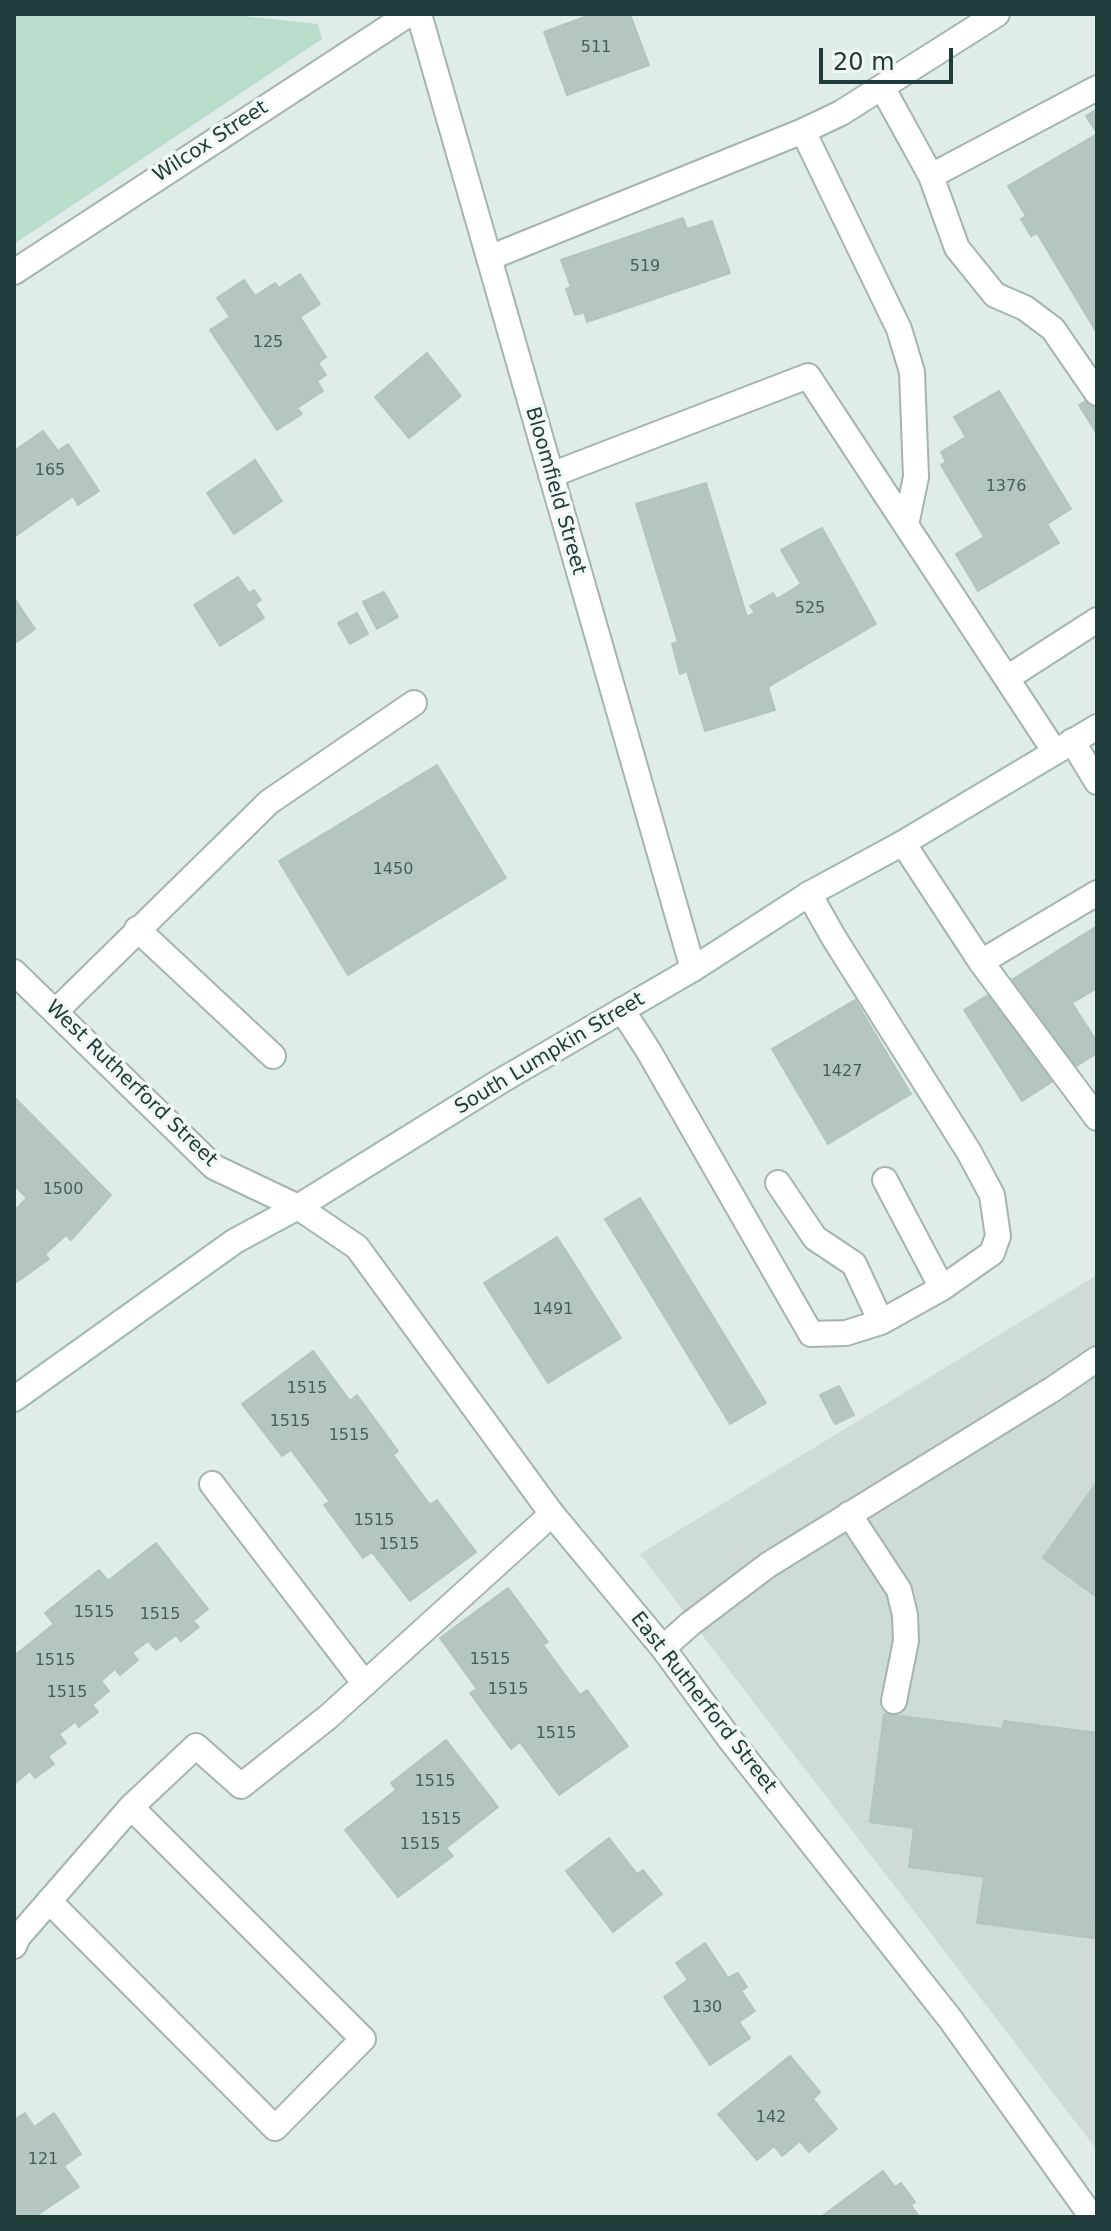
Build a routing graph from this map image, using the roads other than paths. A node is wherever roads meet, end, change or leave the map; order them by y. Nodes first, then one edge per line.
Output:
1 (409, 14) edge
2 (419, 14) edge
3 (997, 14) edge
4 (882, 87) junction
5 (1097, 88) edge
6 (803, 131) junction
7 (931, 176) junction
8 (489, 258) junction
9 (14, 272) edge
10 (1097, 393) edge
11 (551, 475) junction
12 (906, 525) junction
13 (1097, 620) edge
14 (1007, 678) junction
15 (414, 703) dead end
16 (1097, 727) edge
17 (1064, 747) junction
18 (1097, 782) edge
19 (903, 843) junction
20 (1097, 893) edge
21 (809, 894) junction
22 (137, 929) junction
23 (981, 962) junction
24 (693, 969) junction
25 (14, 972) edge
26 (622, 1010) junction
27 (56, 1011) junction
28 (273, 1056) dead end
29 (1097, 1118) edge
30 (885, 1180) dead end
31 (778, 1183) dead end
32 (298, 1207) junction
33 (942, 1288) junction
34 (881, 1322) junction
35 (1097, 1359) edge
36 (14, 1399) edge
37 (212, 1484) dead end
38 (552, 1514) junction
39 (849, 1514) junction
40 (663, 1648) junction
41 (365, 1684) junction
42 (894, 1701) dead end
43 (131, 1807) junction
44 (49, 1901) junction
45 (14, 1946) edge
46 (1092, 2217) edge

1 - 9 street, Wilcox Street
2 - 8 street, Bloomfield Street
3 - 4 street
4 - 6 street
4 - 7 street
5 - 7 street
6 - 8 street
6 - 12 street
7 - 10 street
8 - 11 street, Bloomfield Street
11 - 12 street
11 - 24 street, Bloomfield Street
12 - 14 street
13 - 14 street
14 - 17 street
15 - 22 street
16 - 17 street, South Lumpkin Street
17 - 18 street
17 - 19 street, South Lumpkin Street
19 - 21 street, South Lumpkin Street
19 - 23 street
20 - 23 street
21 - 24 street, South Lumpkin Street
21 - 33 street
22 - 27 street
22 - 28 street
23 - 29 street
24 - 26 street, South Lumpkin Street
25 - 27 street, West Rutherford Street
26 - 32 street, South Lumpkin Street
26 - 34 street
27 - 32 street, West Rutherford Street
30 - 33 street
31 - 34 street
32 - 36 street, South Lumpkin Street
32 - 38 street, East Rutherford Street
33 - 34 street
35 - 39 street
37 - 41 street
38 - 40 street, East Rutherford Street
38 - 41 street
39 - 40 street
39 - 42 street
40 - 46 street, East Rutherford Street
41 - 43 street
43 - 44 street
43 - 44 street
44 - 45 street

